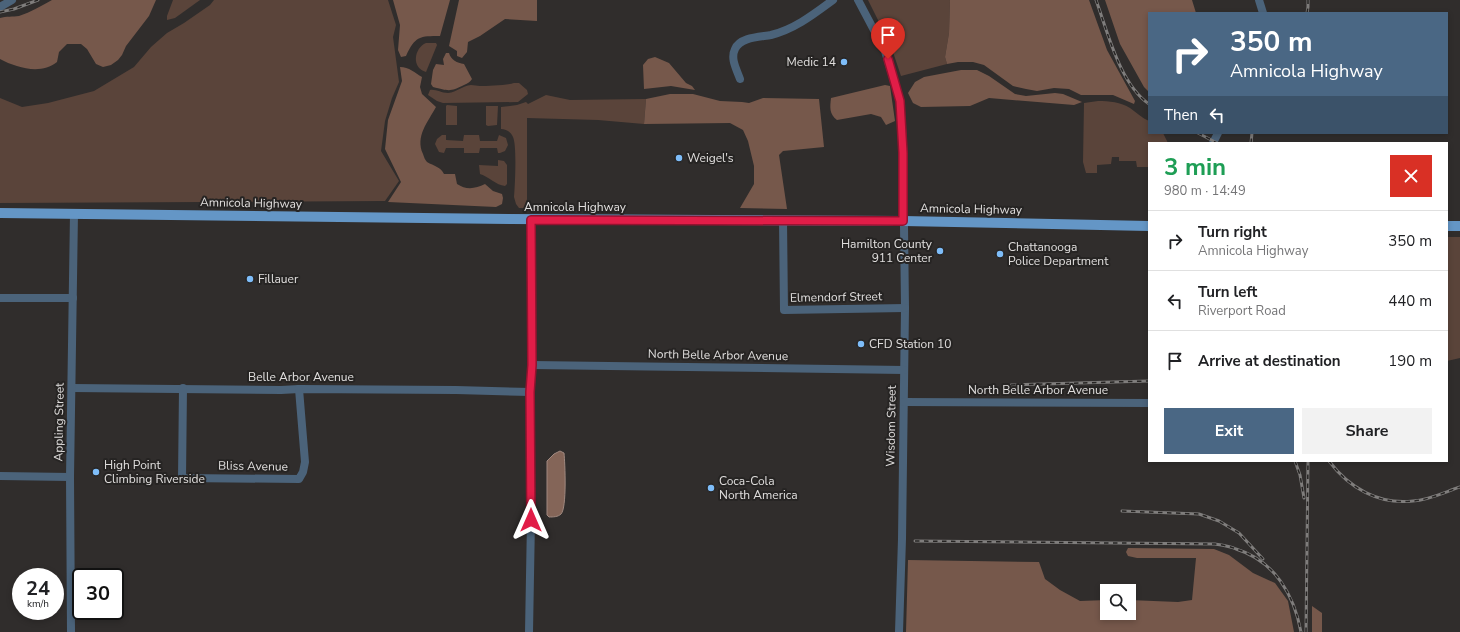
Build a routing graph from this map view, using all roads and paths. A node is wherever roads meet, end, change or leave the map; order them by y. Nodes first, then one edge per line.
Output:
1 (12, 0) edge
2 (833, 0) edge
3 (858, 0) edge
4 (1259, 0) edge
5 (0, 7) edge
6 (1263, 12) edge
7 (740, 79) dead end
8 (0, 213) edge
9 (74, 213) junction
10 (531, 220) junction
11 (783, 220) junction
12 (903, 221) junction
13 (1148, 226) edge
14 (1448, 226) edge
15 (1460, 226) edge
16 (0, 298) edge
17 (73, 298) junction
18 (905, 308) junction
19 (532, 365) junction
20 (904, 370) junction
21 (72, 388) junction
22 (182, 388) junction
23 (299, 388) junction
24 (530, 392) junction
25 (904, 402) junction
26 (1148, 402) edge
27 (0, 476) edge
28 (70, 477) junction
29 (71, 632) edge
30 (529, 632) edge
31 (899, 632) edge

1 - 5 street
2 - 7 street
3 - 12 street, Wisdom Street
4 - 6 street
8 - 9 main road, Amnicola Highway
9 - 10 main road, Amnicola Highway
9 - 17 street, Appling Street
10 - 11 main road, Amnicola Highway
10 - 19 street
11 - 12 main road, Amnicola Highway
11 - 18 street, Elmendorf Street
12 - 13 main road, Amnicola Highway
12 - 18 street, Wisdom Street
14 - 15 main road
16 - 17 street
17 - 21 street, Appling Street
18 - 20 street, Wisdom Street
19 - 20 street, North Belle Arbor Avenue
19 - 24 street
20 - 25 street, Wisdom Street
21 - 22 street, Belle Arbor Avenue
21 - 28 street, Appling Street
22 - 23 street, Belle Arbor Avenue
22 - 23 street, Bliss Avenue
23 - 24 street, Belle Arbor Avenue
24 - 30 street
25 - 26 street, North Belle Arbor Avenue
25 - 31 street, Wisdom Street
27 - 28 street
28 - 29 street, Appling Street

